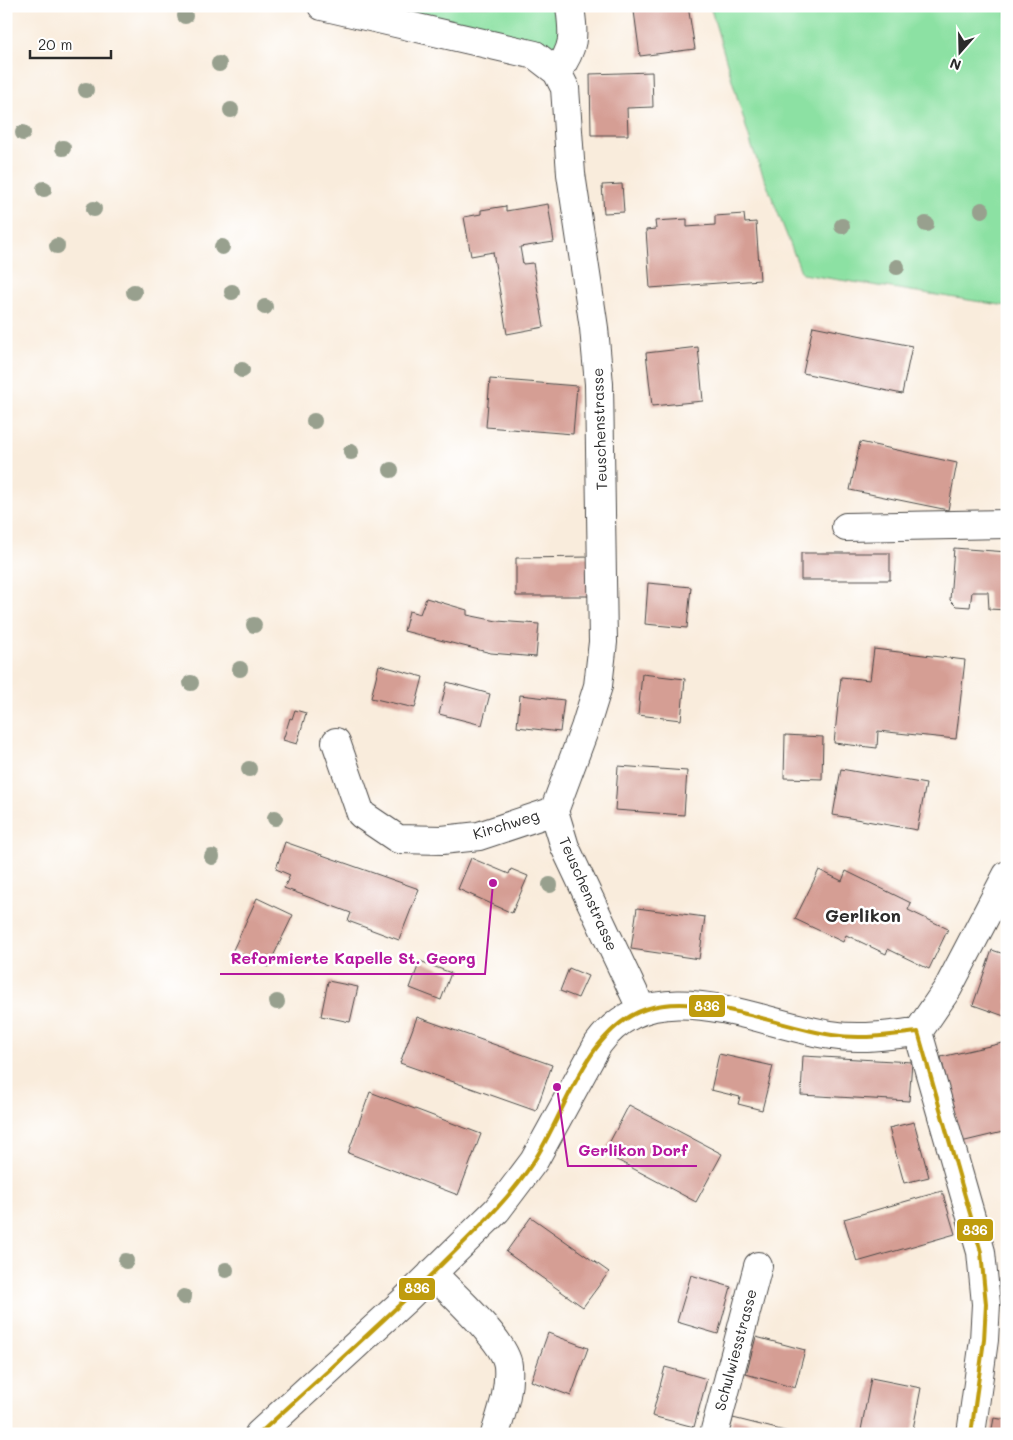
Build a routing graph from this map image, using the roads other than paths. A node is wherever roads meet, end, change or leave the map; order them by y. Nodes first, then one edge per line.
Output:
1 (322, 6) edge
2 (570, 6) edge
3 (557, 72) junction
4 (1007, 524) edge
5 (846, 527) dead end
6 (336, 742) dead end
7 (554, 811) junction
8 (1007, 875) edge
9 (642, 1010) junction
10 (918, 1032) junction
11 (758, 1266) dead end
12 (432, 1273) junction
13 (259, 1434) edge
14 (495, 1434) edge
15 (714, 1434) edge
16 (971, 1434) edge

1 - 3 street, Teuschenstrasse
2 - 3 street
3 - 7 street, Teuschenstrasse
4 - 5 street
6 - 7 street, Kirchweg
7 - 9 street, Teuschenstrasse
8 - 10 street
9 - 10 street
9 - 12 street
10 - 16 street
11 - 15 street, Schulwiesstrasse
12 - 13 street
12 - 14 street

